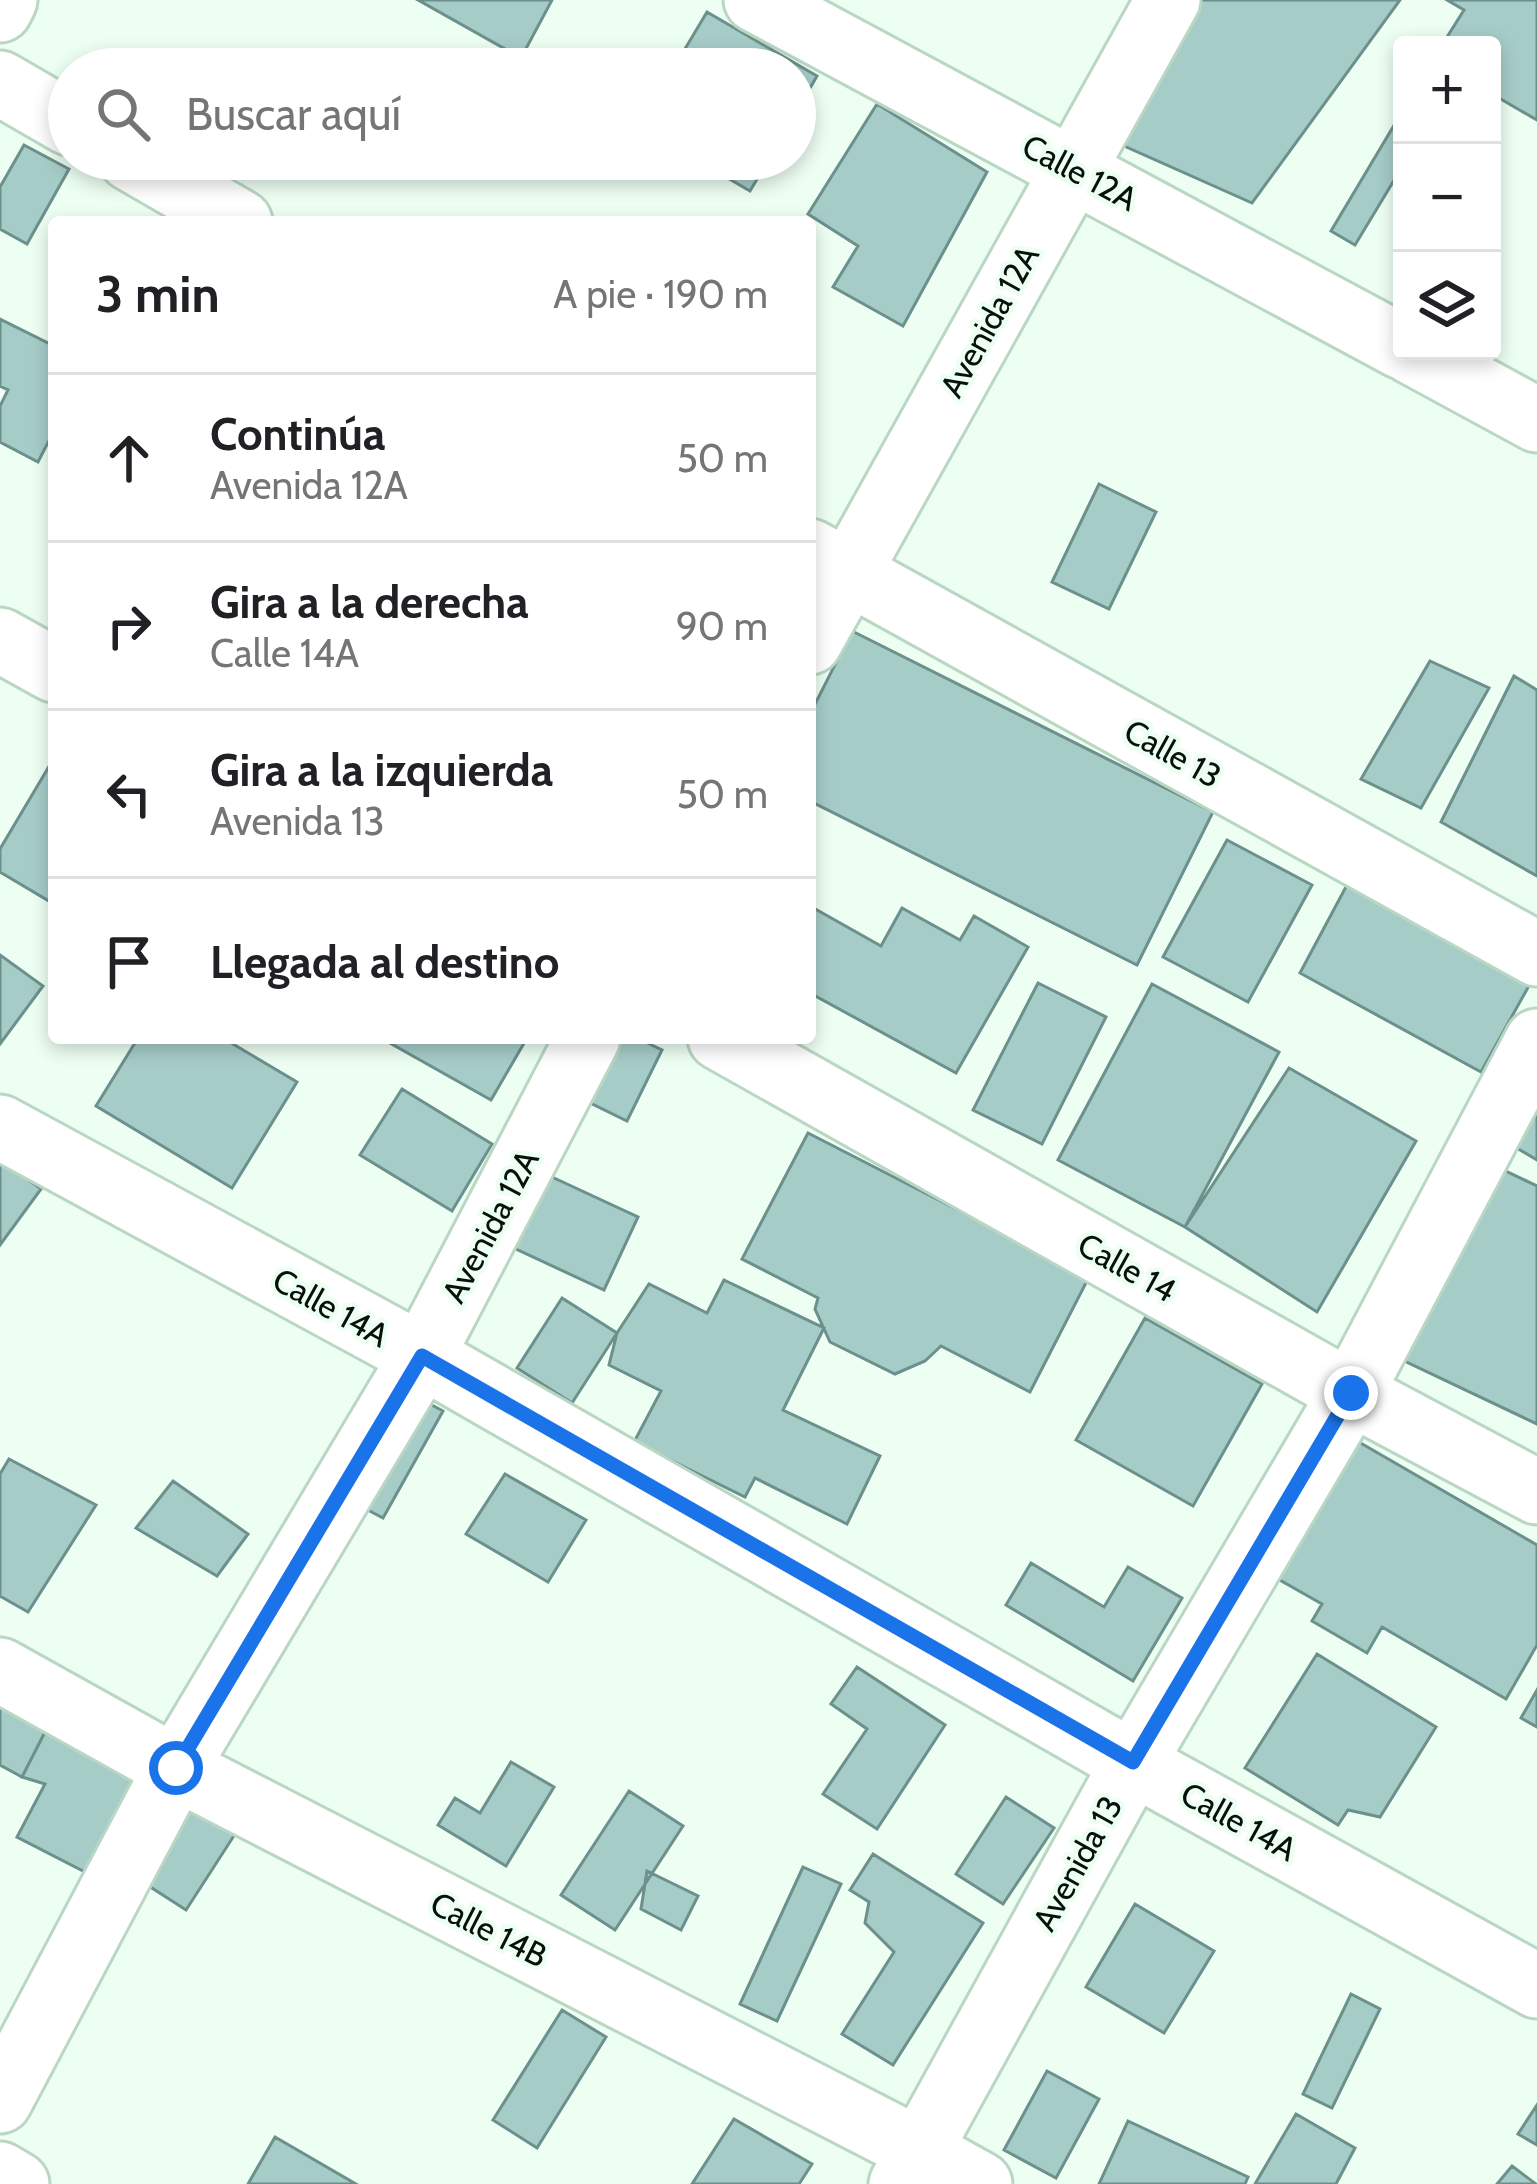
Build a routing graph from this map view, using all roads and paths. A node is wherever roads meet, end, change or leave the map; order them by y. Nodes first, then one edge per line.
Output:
1 (5, 0) edge
2 (756, 0) edge
3 (1168, 0) edge
4 (0, 10) edge
5 (0, 83) edge
6 (48, 111) edge
7 (1074, 169) junction
8 (167, 180) edge
9 (230, 216) edge
10 (1393, 341) edge
11 (1427, 360) edge
12 (1537, 420) edge
13 (830, 562) edge
14 (816, 618) edge
15 (0, 640) edge
16 (48, 667) edge
17 (1537, 954) edge
18 (1537, 1040) edge
19 (585, 1044) edge
20 (731, 1044) edge
21 (0, 1127) edge
22 (422, 1356) junction
23 (1351, 1393) junction
24 (1537, 1492) edge
25 (0, 1670) edge
26 (1133, 1762) junction
27 (176, 1768) junction
28 (1537, 1986) edge
29 (0, 2102) edge
30 (910, 2167) edge
31 (0, 2174) edge
32 (17, 2184) edge
33 (980, 2184) edge

1 - 4 street
2 - 7 street, Calle 12A
3 - 7 street, Avenida 12A
5 - 6 street
7 - 10 street, Calle 12A
7 - 13 street, Avenida 12A
8 - 9 street
11 - 12 street
13 - 14 street, Avenida 12A
13 - 17 street, Calle 13
15 - 16 street
18 - 23 street, Avenida 13
19 - 22 street, Avenida 12A
20 - 23 street, Calle 14
21 - 22 street, Calle 14A
22 - 26 street, Calle 14A
22 - 27 street, Avenida 12A
23 - 24 street, Calle 14
23 - 26 street, Avenida 13
25 - 27 street, Calle 14B
26 - 28 street, Calle 14A
26 - 30 street, Avenida 13
27 - 29 street, Avenida 12A
27 - 30 street, Calle 14B
30 - 33 street, Calle 14B
31 - 32 street

